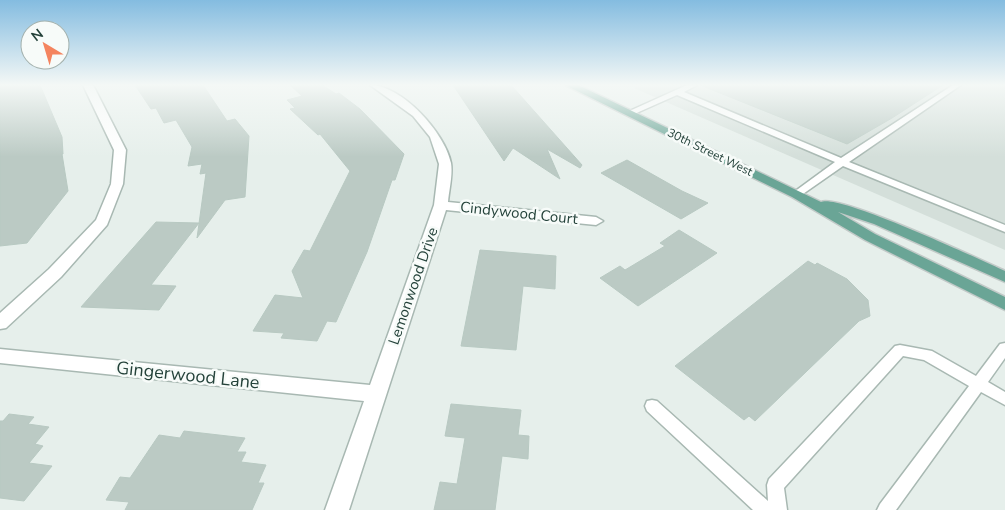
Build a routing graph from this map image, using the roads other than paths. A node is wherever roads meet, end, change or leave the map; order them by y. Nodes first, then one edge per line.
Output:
1 (100, 109) edge
2 (409, 109) edge
3 (620, 109) edge
4 (639, 109) edge
5 (717, 109) edge
6 (922, 109) edge
7 (629, 113) junction
8 (842, 162) junction
9 (796, 194) junction
10 (441, 205) junction
11 (596, 221) dead end
12 (1005, 229) edge
13 (1005, 277) edge
14 (1005, 304) edge
15 (0, 323) edge
16 (1005, 348) edge
17 (0, 356) edge
18 (978, 384) junction
19 (376, 394) junction
20 (1005, 399) edge
21 (652, 406) dead end
22 (337, 510) edge
23 (766, 510) edge
24 (778, 510) edge
25 (886, 510) edge

1 - 15 street
2 - 10 street, Lemonwood Drive
3 - 7 main road, 30th Street West
4 - 7 lane
5 - 8 lane
6 - 8 lane
7 - 9 main road, 30th Street West
8 - 9 lane
8 - 12 lane
9 - 13 main road, 30th Street West
9 - 14 main road, 30th Street West
10 - 11 street, Cindywood Court
10 - 19 street, Lemonwood Drive
16 - 18 lane
17 - 19 street, Gingerwood Lane
18 - 20 lane
18 - 24 lane
18 - 25 lane
19 - 22 street, Lemonwood Drive
21 - 23 lane

